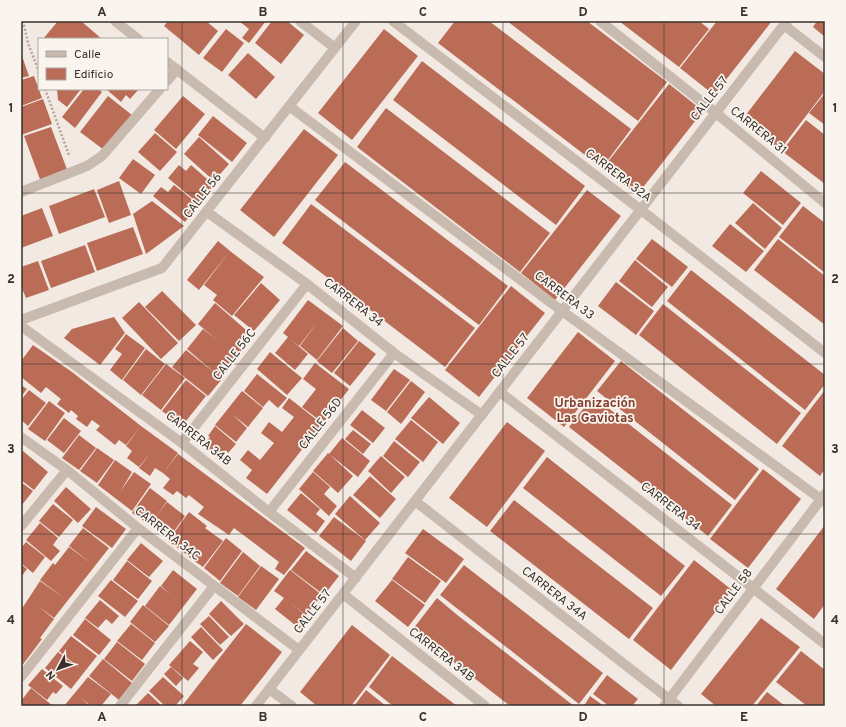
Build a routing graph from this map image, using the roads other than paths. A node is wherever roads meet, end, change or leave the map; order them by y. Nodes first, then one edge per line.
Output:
1 (115, 21) edge
2 (300, 21) edge
3 (356, 21) edge
4 (393, 21) edge
5 (600, 21) edge
6 (785, 23) edge
7 (137, 38) edge
8 (335, 48) junction
9 (825, 57) edge
10 (168, 63) edge
11 (177, 69) junction
12 (168, 79) edge
13 (159, 90) edge
14 (289, 106) junction
15 (716, 113) junction
16 (265, 138) junction
17 (21, 192) edge
18 (825, 203) edge
19 (641, 210) junction
20 (207, 212) junction
21 (307, 284) junction
22 (562, 311) junction
23 (21, 320) edge
24 (21, 326) edge
25 (394, 352) junction
26 (825, 353) edge
27 (500, 392) junction
28 (482, 415) junction
29 (21, 437) edge
30 (182, 443) junction
31 (67, 470) junction
32 (824, 499) edge
33 (415, 501) junction
34 (269, 512) junction
35 (21, 526) edge
36 (138, 528) junction
37 (356, 578) junction
38 (214, 586) junction
39 (754, 588) junction
40 (343, 594) junction
41 (825, 644) edge
42 (299, 650) junction
43 (21, 677) edge
44 (269, 689) junction
45 (670, 704) edge
46 (120, 706) edge
47 (256, 706) edge
48 (292, 706) edge
49 (485, 706) edge

1 - 7 street
2 - 8 street
3 - 8 street, CALLE 56
4 - 19 street, CARRERA 32A
5 - 15 street, CARRERA 31
6 - 9 street
6 - 15 street, CALLE 57
8 - 14 street, CALLE 56
10 - 11 street
11 - 12 street
11 - 16 street
13 - 17 street
14 - 16 street, CALLE 56
14 - 22 street, CARRERA 33
15 - 18 street, CARRERA 31
15 - 19 street, CALLE 57
16 - 20 street, CALLE 56
19 - 22 street, CALLE 57
19 - 26 street, CARRERA 32A
20 - 21 street, CARRERA 34
20 - 23 street, CALLE 56
21 - 25 street, CARRERA 34
21 - 30 street, CALLE 56C
22 - 27 street, CALLE 57
22 - 32 street, CARRERA 33
24 - 30 street, CARRERA 34B
25 - 28 street, CARRERA 34
25 - 34 street, CALLE 56D
27 - 28 street, CALLE 57
27 - 39 street, CARRERA 34
28 - 33 street, CALLE 57
29 - 31 street, CARRERA 34C
30 - 34 street, CARRERA 34B
31 - 35 street
31 - 36 street, CARRERA 34C
32 - 39 street, CALLE 58
33 - 37 street, CALLE 57
33 - 45 street, CARRERA 34A
34 - 37 street, CARRERA 34B
36 - 38 street, CARRERA 34C
36 - 43 street
37 - 40 street, CALLE 57
38 - 42 street, CARRERA 34C
38 - 46 street
39 - 41 street, CARRERA 34
39 - 45 street, CALLE 58
40 - 42 street, CALLE 57
40 - 49 street, CARRERA 34B
42 - 44 street, CALLE 57
44 - 47 street, CALLE 57
44 - 48 street

